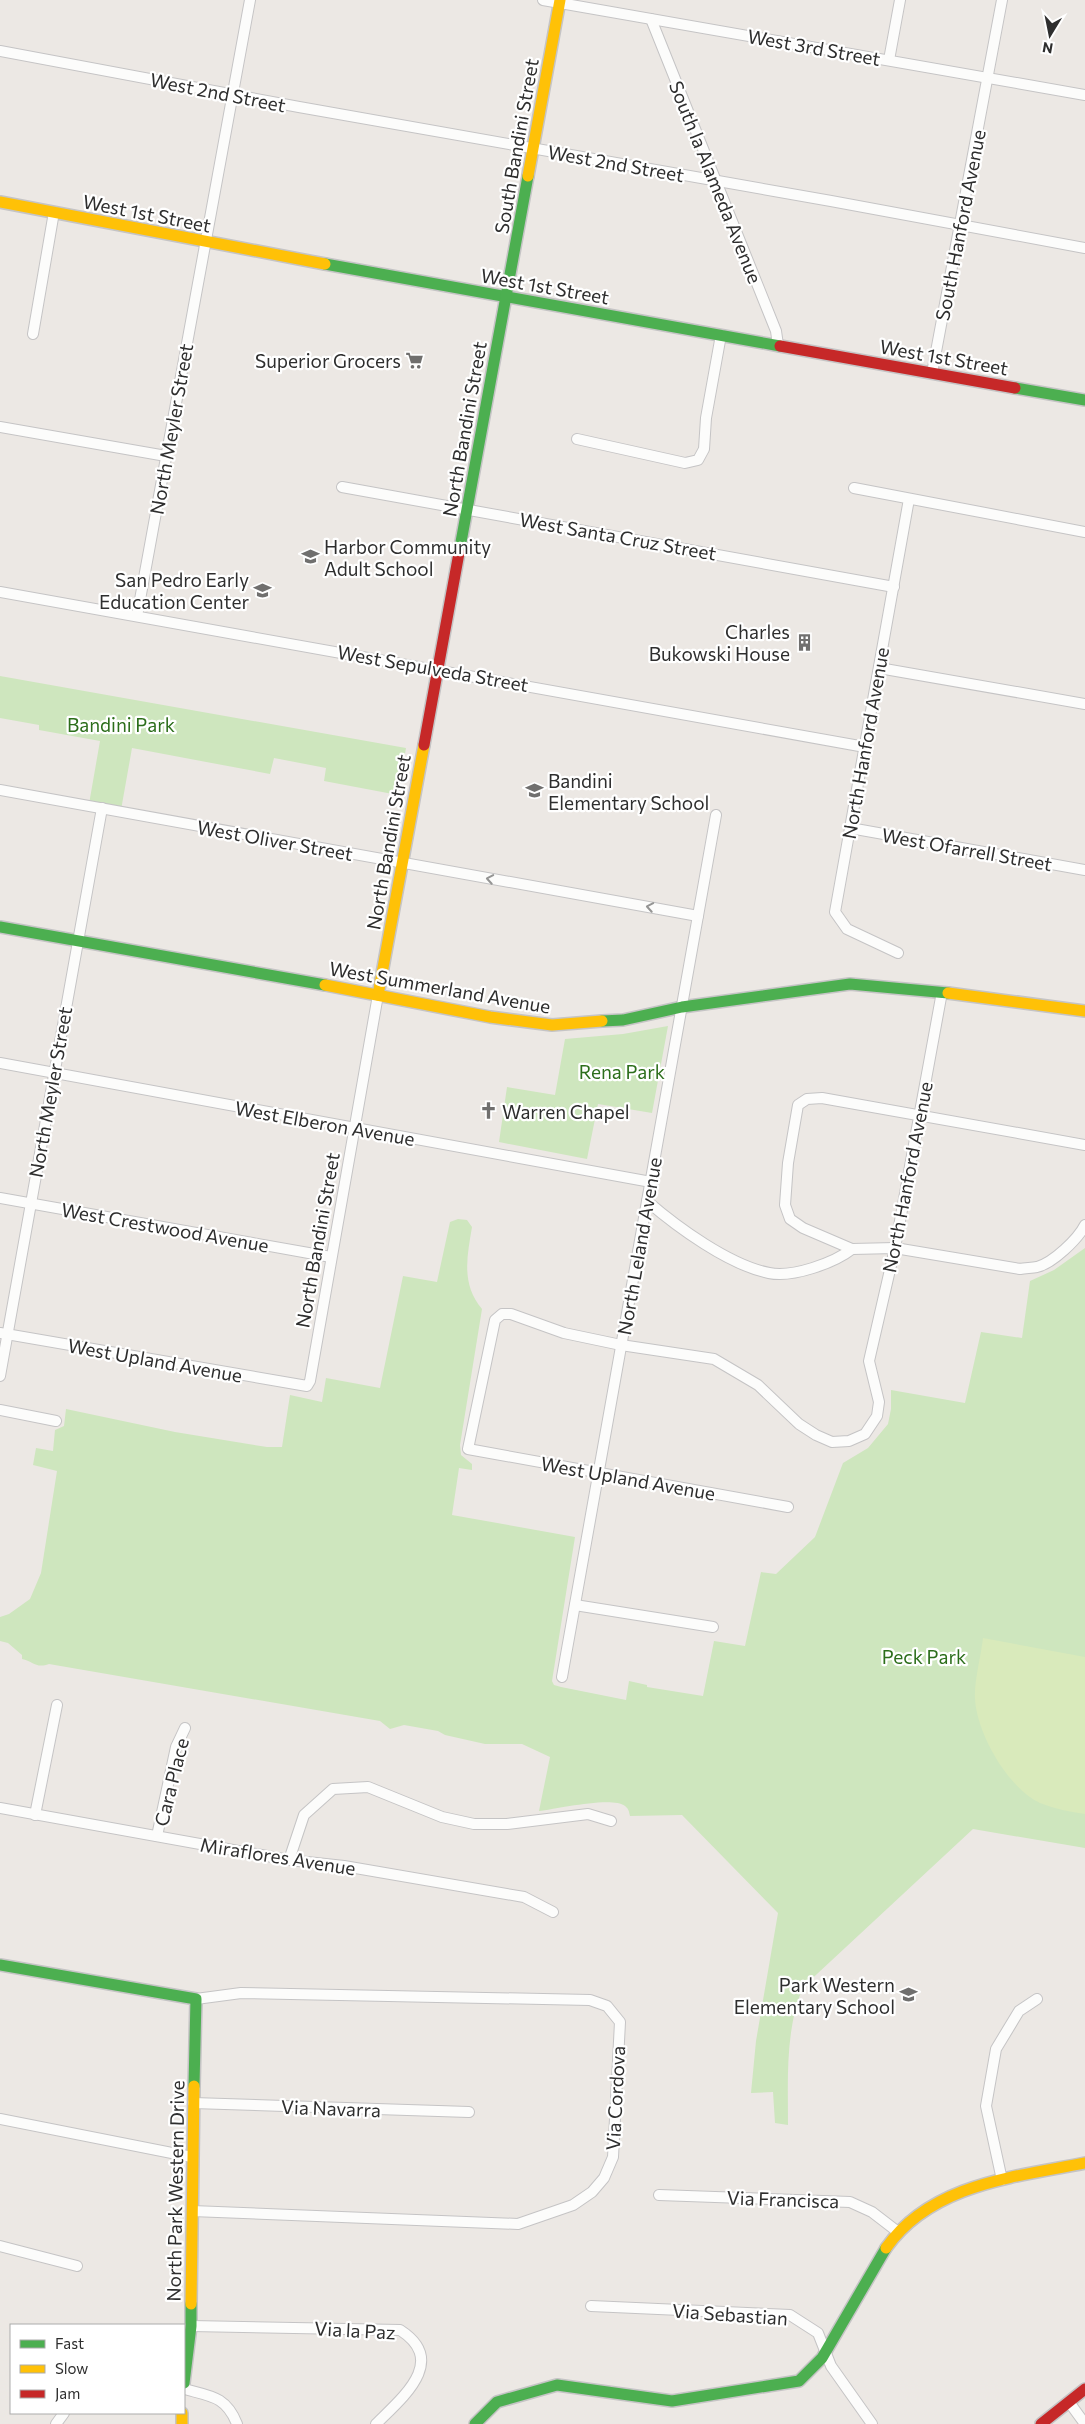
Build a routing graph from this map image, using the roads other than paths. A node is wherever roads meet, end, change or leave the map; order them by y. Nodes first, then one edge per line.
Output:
1 (250, 0) edge
2 (543, 0) edge
3 (900, 0) edge
4 (1002, 0) edge
5 (560, 2) edge
6 (651, 19) junction
7 (0, 51) edge
8 (889, 60) junction
9 (988, 78) junction
10 (233, 95) junction
11 (1085, 95) edge
12 (534, 149) junction
13 (716, 181) junction
14 (0, 202) edge
15 (54, 212) junction
16 (960, 225) junction
17 (207, 242) junction
18 (1085, 248) edge
19 (506, 298) junction
20 (33, 334) dead end
21 (721, 335) junction
22 (778, 345) junction
23 (932, 373) junction
24 (1085, 400) edge
25 (0, 427) edge
26 (577, 439) dead end
27 (166, 456) junction
28 (342, 487) dead end
29 (854, 488) dead end
30 (909, 499) junction
31 (468, 511) junction
32 (1085, 532) edge
33 (894, 587) junction
34 (0, 592) edge
35 (137, 616) junction
36 (878, 668) junction
37 (437, 669) junction
38 (1085, 704) edge
39 (865, 747) junction
40 (0, 790) edge
41 (102, 808) junction
42 (716, 814) dead end
43 (850, 828) junction
44 (402, 863) junction
45 (1085, 870) edge
46 (698, 916) junction
47 (0, 927) edge
48 (78, 940) junction
49 (898, 953) dead end
50 (942, 992) junction
51 (378, 995) junction
52 (682, 1007) junction
53 (1085, 1011) edge
54 (0, 1064) edge
55 (54, 1072) junction
56 (919, 1116) junction
57 (354, 1128) junction
58 (1085, 1146) edge
59 (650, 1182) junction
60 (0, 1198) edge
61 (647, 1201) junction
62 (30, 1203) junction
63 (1085, 1225) edge
64 (895, 1248) junction
65 (852, 1250) junction
66 (331, 1257) junction
67 (4, 1333) edge
68 (621, 1345) junction
69 (0, 1376) edge
70 (302, 1387) joint
71 (0, 1410) edge
72 (56, 1421) dead end
73 (598, 1473) junction
74 (788, 1507) dead end
75 (575, 1605) junction
76 (713, 1628) dead end
77 (562, 1677) dead end
78 (57, 1705) dead end
79 (185, 1728) dead end
80 (0, 1808) edge
81 (36, 1815) junction
82 (611, 1821) dead end
83 (157, 1836) junction
84 (289, 1860) junction
85 (553, 1912) dead end
86 (0, 1965) edge
87 (1037, 1998) dead end
88 (196, 1999) junction
89 (193, 2103) junction
90 (469, 2112) dead end
91 (0, 2119) edge
92 (192, 2157) junction
93 (1085, 2163) edge
94 (1002, 2180) junction
95 (659, 2195) dead end
96 (192, 2211) junction
97 (898, 2232) junction
98 (0, 2246) edge
99 (77, 2266) dead end
100 (591, 2306) dead end
101 (191, 2326) junction
102 (825, 2352) junction
103 (185, 2375) edge
104 (185, 2389) edge
105 (1085, 2389) edge
106 (1070, 2402) junction
107 (237, 2424) edge
108 (376, 2424) edge
109 (475, 2424) edge
110 (872, 2424) edge
111 (1041, 2424) edge
112 (1085, 2424) edge

1 - 10 street, North Meyler Street
2 - 5 street, West 3rd Street
3 - 8 street
4 - 9 street, South Hanford Avenue
5 - 6 street, West 3rd Street
5 - 12 street, South Bandini Street
6 - 8 street, West 3rd Street
6 - 13 street, South la Alameda Avenue
7 - 10 street, West 2nd Street
8 - 9 street, West 3rd Street
9 - 11 street, West 3rd Street
9 - 16 street, South Hanford Avenue
10 - 12 street, West 2nd Street
10 - 17 street, North Meyler Street
12 - 13 street, West 2nd Street
12 - 19 street, South Bandini Street
13 - 16 street, West 2nd Street
13 - 22 street, South la Alameda Avenue
14 - 15 street, West 1st Street
15 - 17 street, West 1st Street
15 - 20 street
16 - 18 street, West 2nd Street
16 - 23 street, South Hanford Avenue
17 - 19 street, West 1st Street
17 - 27 street, North Meyler Street
19 - 21 street, West 1st Street
19 - 31 street, North Bandini Street
21 - 22 street, West 1st Street
21 - 26 street
22 - 23 street, West 1st Street
23 - 24 street, West 1st Street
25 - 27 street
27 - 35 street, North Meyler Street
28 - 31 street, West Santa Cruz Street
29 - 30 street
30 - 32 street
30 - 33 street, North Hanford Avenue
31 - 33 street, West Santa Cruz Street
31 - 37 street, North Bandini Street
33 - 36 street, North Hanford Avenue
34 - 35 street, West Sepulveda Street
35 - 37 street, West Sepulveda Street
36 - 38 street
36 - 39 street, North Hanford Avenue
37 - 39 street, West Sepulveda Street
37 - 44 street, North Bandini Street
39 - 43 street, North Hanford Avenue
40 - 41 street, West Oliver Street
41 - 44 street, West Oliver Street
41 - 48 street, North Meyler Street
42 - 46 street, North Leland Avenue
43 - 45 street, West Ofarrell Street
43 - 49 street, North Hanford Avenue
46 -> 44 street, West Oliver Street
44 - 51 street, North Bandini Street
46 - 52 street, North Leland Avenue
47 - 48 street, West Summerland Avenue
48 - 51 street, West Summerland Avenue
48 - 55 street, North Meyler Street
50 - 52 street, West Summerland Avenue
50 - 53 street, West Summerland Avenue
50 - 56 street, North Hanford Avenue
51 - 52 street, West Summerland Avenue
51 - 57 street, North Bandini Street
52 - 59 street, North Leland Avenue
54 - 55 street, West Elberon Avenue
55 - 57 street, West Elberon Avenue
55 - 62 street, North Meyler Street
56 - 58 street
56 - 64 street, North Hanford Avenue
56 - 65 street
57 - 59 street, West Elberon Avenue
57 - 66 street, North Bandini Street
59 - 61 street, North Leland Avenue
60 - 62 street, West Crestwood Avenue
61 - 65 street
61 - 68 street, North Leland Avenue
62 - 66 street, West Crestwood Avenue
62 - 67 street, North Meyler Street
63 - 64 street
64 - 65 street
64 - 68 street, North Hanford Avenue
66 - 70 street, North Bandini Street
67 - 69 street, North Meyler Street
67 - 70 street, West Upland Avenue
68 - 73 street, North Leland Avenue
68 - 73 street, West Upland Avenue
71 - 72 street
73 - 74 street, West Upland Avenue
73 - 75 street, North Leland Avenue
75 - 76 street
75 - 77 street, North Leland Avenue
78 - 81 street
79 - 83 street, Cara Place
80 - 81 street, Miraflores Avenue
81 - 83 street, Miraflores Avenue
82 - 84 street
83 - 84 street, Miraflores Avenue
84 - 85 street, Miraflores Avenue
86 - 88 street
87 - 94 street
88 - 89 street, North Park Western Drive
88 - 96 street, Via Cordova
89 - 90 street, Via Navarra
89 - 92 street, North Park Western Drive
91 - 92 street
92 - 96 street, North Park Western Drive
93 - 94 street
94 - 97 street
95 - 97 street, Via Francisca
96 - 101 street, North Park Western Drive
97 - 102 street
98 - 99 street
100 - 102 street, Via Sebastian
101 - 103 street, North Park Western Drive
101 - 108 street, Via la Paz
102 - 109 street
102 - 110 street, Via Sebastian
104 - 107 street
105 - 106 street
106 - 111 street
106 - 112 street

